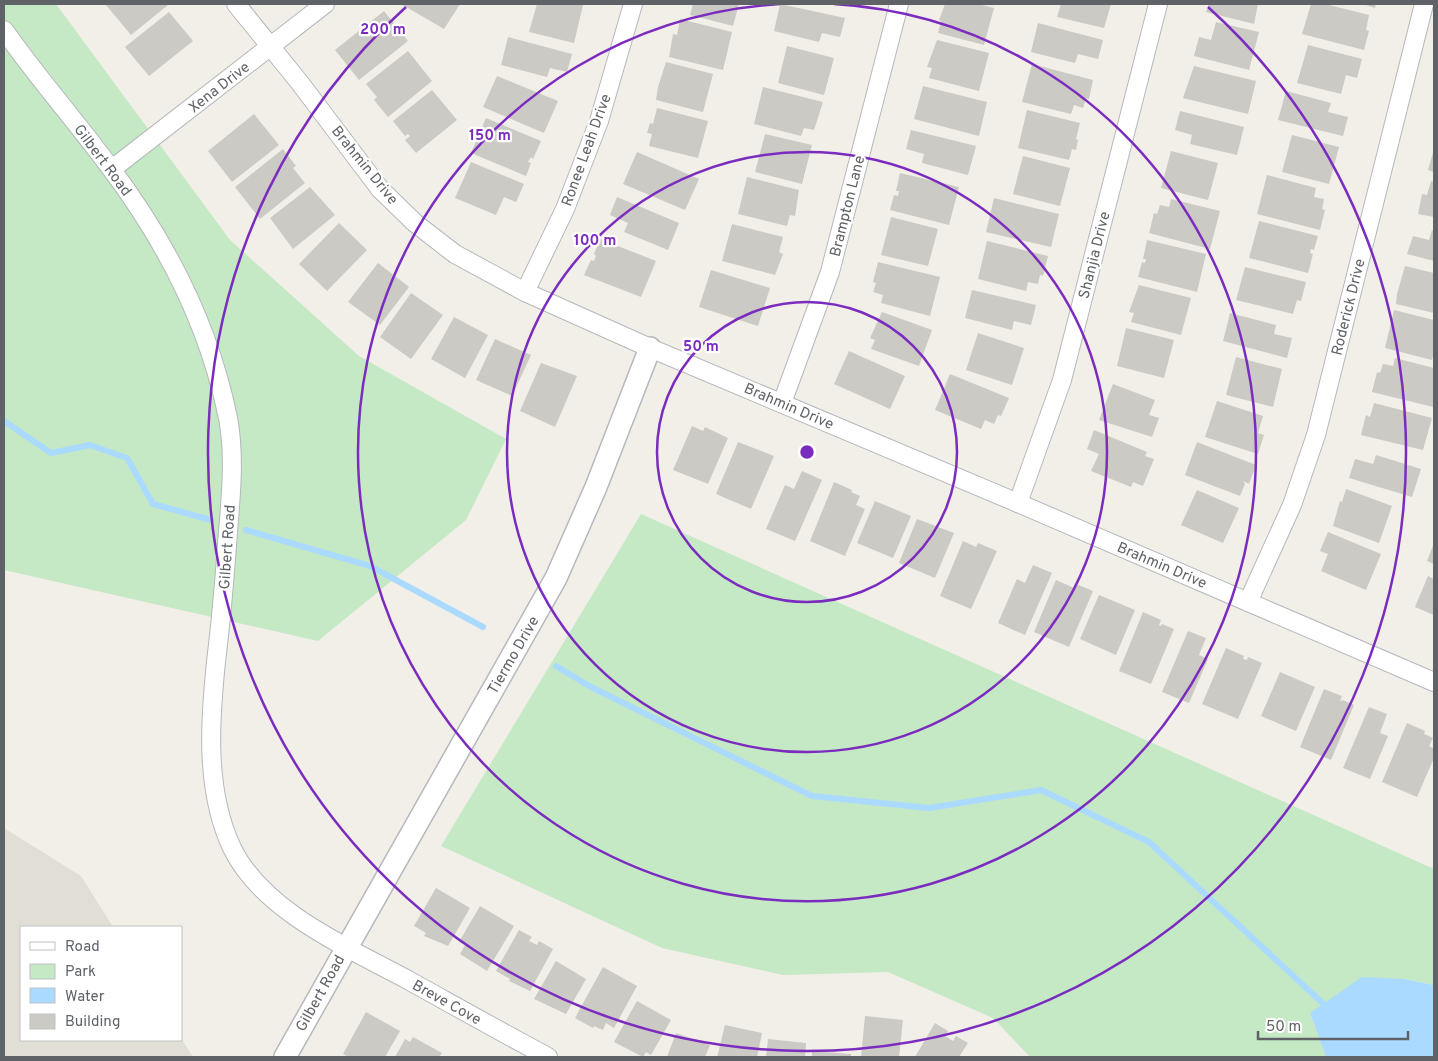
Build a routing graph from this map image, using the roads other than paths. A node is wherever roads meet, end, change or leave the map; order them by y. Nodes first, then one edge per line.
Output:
1 (236, 4) edge
2 (325, 4) edge
3 (633, 4) edge
4 (899, 4) edge
5 (1158, 4) edge
6 (1424, 4) edge
7 (4, 30) edge
8 (271, 47) junction
9 (112, 169) junction
10 (525, 292) junction
11 (650, 348) junction
12 (782, 403) junction
13 (1018, 503) junction
14 (1248, 602) junction
15 (1434, 682) edge
16 (346, 947) junction
17 (285, 1057) edge
18 (548, 1057) edge

1 - 8 street, Brahmin Drive
2 - 8 street, Xena Drive
3 - 10 street, Ronee Leah Drive
4 - 12 street, Brampton Lane
5 - 13 street, Shanjia Drive
6 - 14 street, Roderick Drive
7 - 9 street, Gilbert Road
8 - 9 street, Xena Drive
8 - 10 street, Brahmin Drive
9 - 16 street, Gilbert Road
10 - 11 street, Brahmin Drive
11 - 12 street, Brahmin Drive
11 - 16 street, Tiermo Drive
12 - 13 street, Brahmin Drive
13 - 14 street, Brahmin Drive
14 - 15 street, Brahmin Drive
16 - 17 street, Gilbert Road
16 - 18 street, Breve Cove

